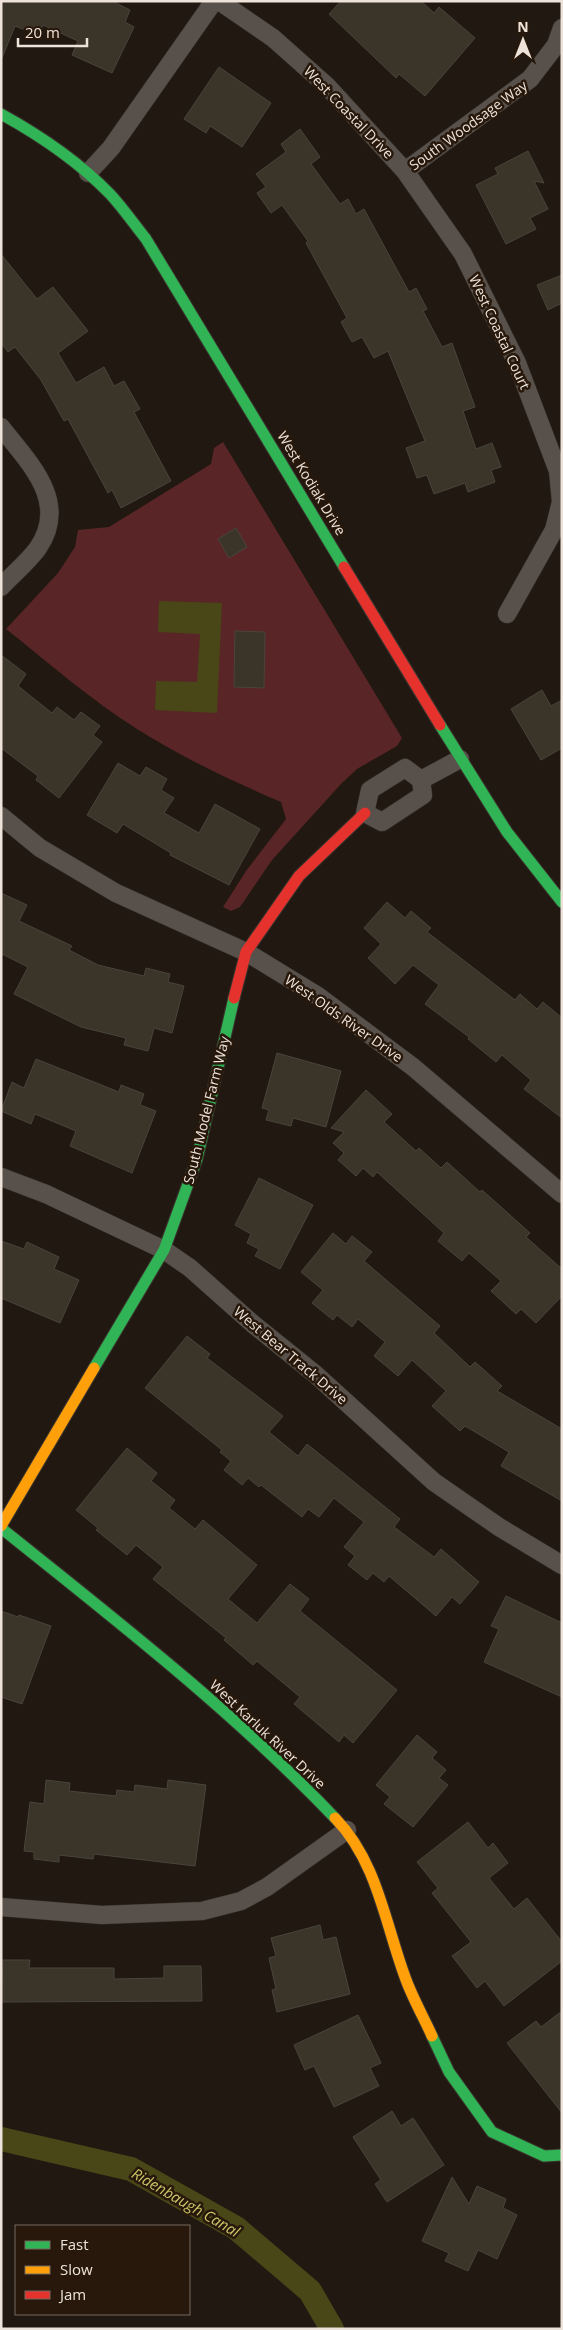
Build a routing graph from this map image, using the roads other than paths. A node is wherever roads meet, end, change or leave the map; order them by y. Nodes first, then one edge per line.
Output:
1 (214, 1) edge
2 (219, 1) edge
3 (562, 28) edge
4 (1, 114) edge
5 (405, 171) junction
6 (88, 173) junction
7 (1, 427) edge
8 (1, 587) edge
9 (507, 614) dead end
10 (460, 759) junction
11 (421, 780) junction
12 (365, 813) junction
13 (1, 816) edge
14 (562, 902) edge
15 (246, 952) junction
16 (1, 1177) edge
17 (562, 1194) edge
18 (164, 1250) junction
19 (1, 1527) edge
20 (562, 1565) edge
21 (347, 1830) junction
22 (1, 1907) edge
23 (562, 2155) edge

1 - 6 street
2 - 5 street, West Coastal Drive
3 - 5 street, South Woodsage Way
4 - 6 street, West Kodiak Drive
5 - 9 street, West Coastal Court
6 - 10 street, West Kodiak Drive
7 - 8 street
10 - 11 street
10 - 14 street, West Kodiak Drive
11 - 12 street
11 - 12 street
12 - 15 street, South Model Farm Way
13 - 15 street, West Olds River Drive
15 - 17 street, West Olds River Drive
15 - 18 street, South Model Farm Way
16 - 18 street, West Bear Track Drive
18 - 19 street, South Model Farm Way
18 - 20 street, West Bear Track Drive
19 - 21 street, West Karluk River Drive
21 - 22 street
21 - 23 street, West Karluk River Drive

